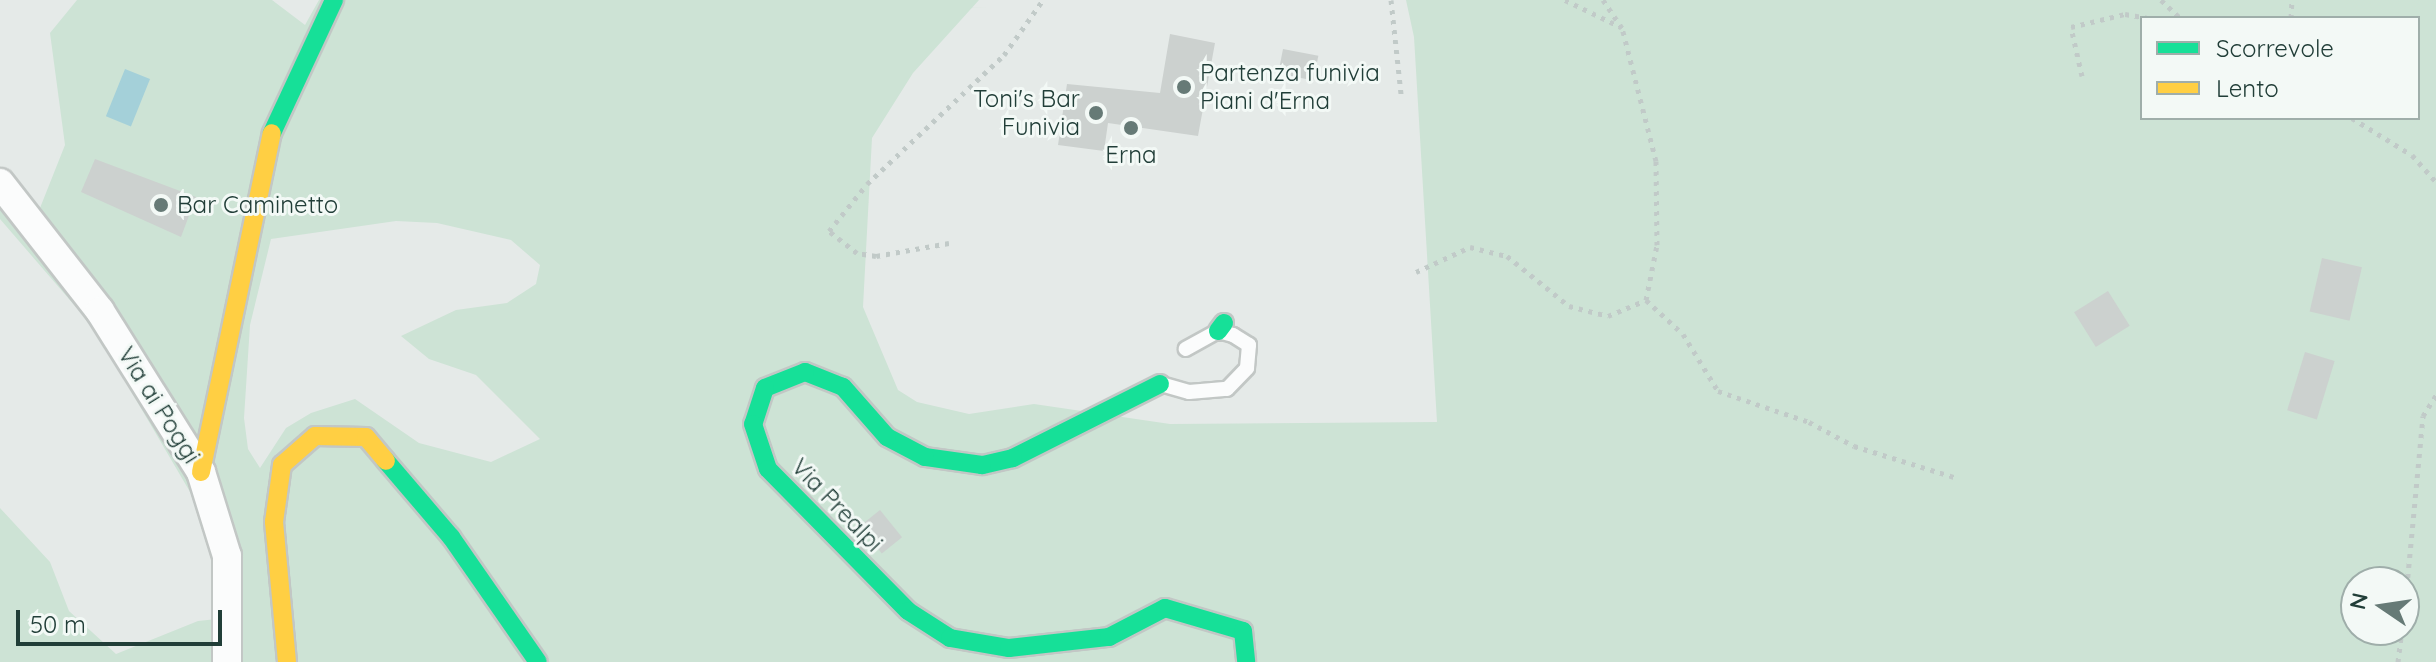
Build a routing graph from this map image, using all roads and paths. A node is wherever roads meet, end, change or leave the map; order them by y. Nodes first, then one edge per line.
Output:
1 (334, 0) edge
2 (1043, 0) edge
3 (1391, 0) edge
4 (1565, 0) edge
5 (1603, 0) edge
6 (2161, 0) edge
7 (2178, 16) edge
8 (2140, 17) edge
9 (1622, 28) junction
10 (2082, 76) dead end
11 (1401, 94) dead end
12 (2355, 120) edge
13 (2436, 182) edge
14 (0, 183) edge
15 (949, 243) dead end
16 (1416, 272) dead end
17 (1646, 300) junction
18 (1186, 349) dead end
19 (1160, 384) joint
20 (2436, 395) edge
21 (201, 472) junction
22 (1954, 477) dead end
23 (2409, 566) edge
24 (227, 662) edge
25 (287, 662) edge
26 (538, 662) edge
27 (1246, 662) edge

1 - 21 street
2 - 15 path
3 - 11 path
4 - 9 path
5 - 9 path
6 - 7 path
8 - 10 path
9 - 17 path
12 - 13 path
14 - 21 street, Via ai Poggi
16 - 17 path
17 - 22 path
18 - 19 lane
19 - 27 street, Via Prealpi
20 - 23 path
21 - 24 street, Via ai Poggi
25 - 26 street

